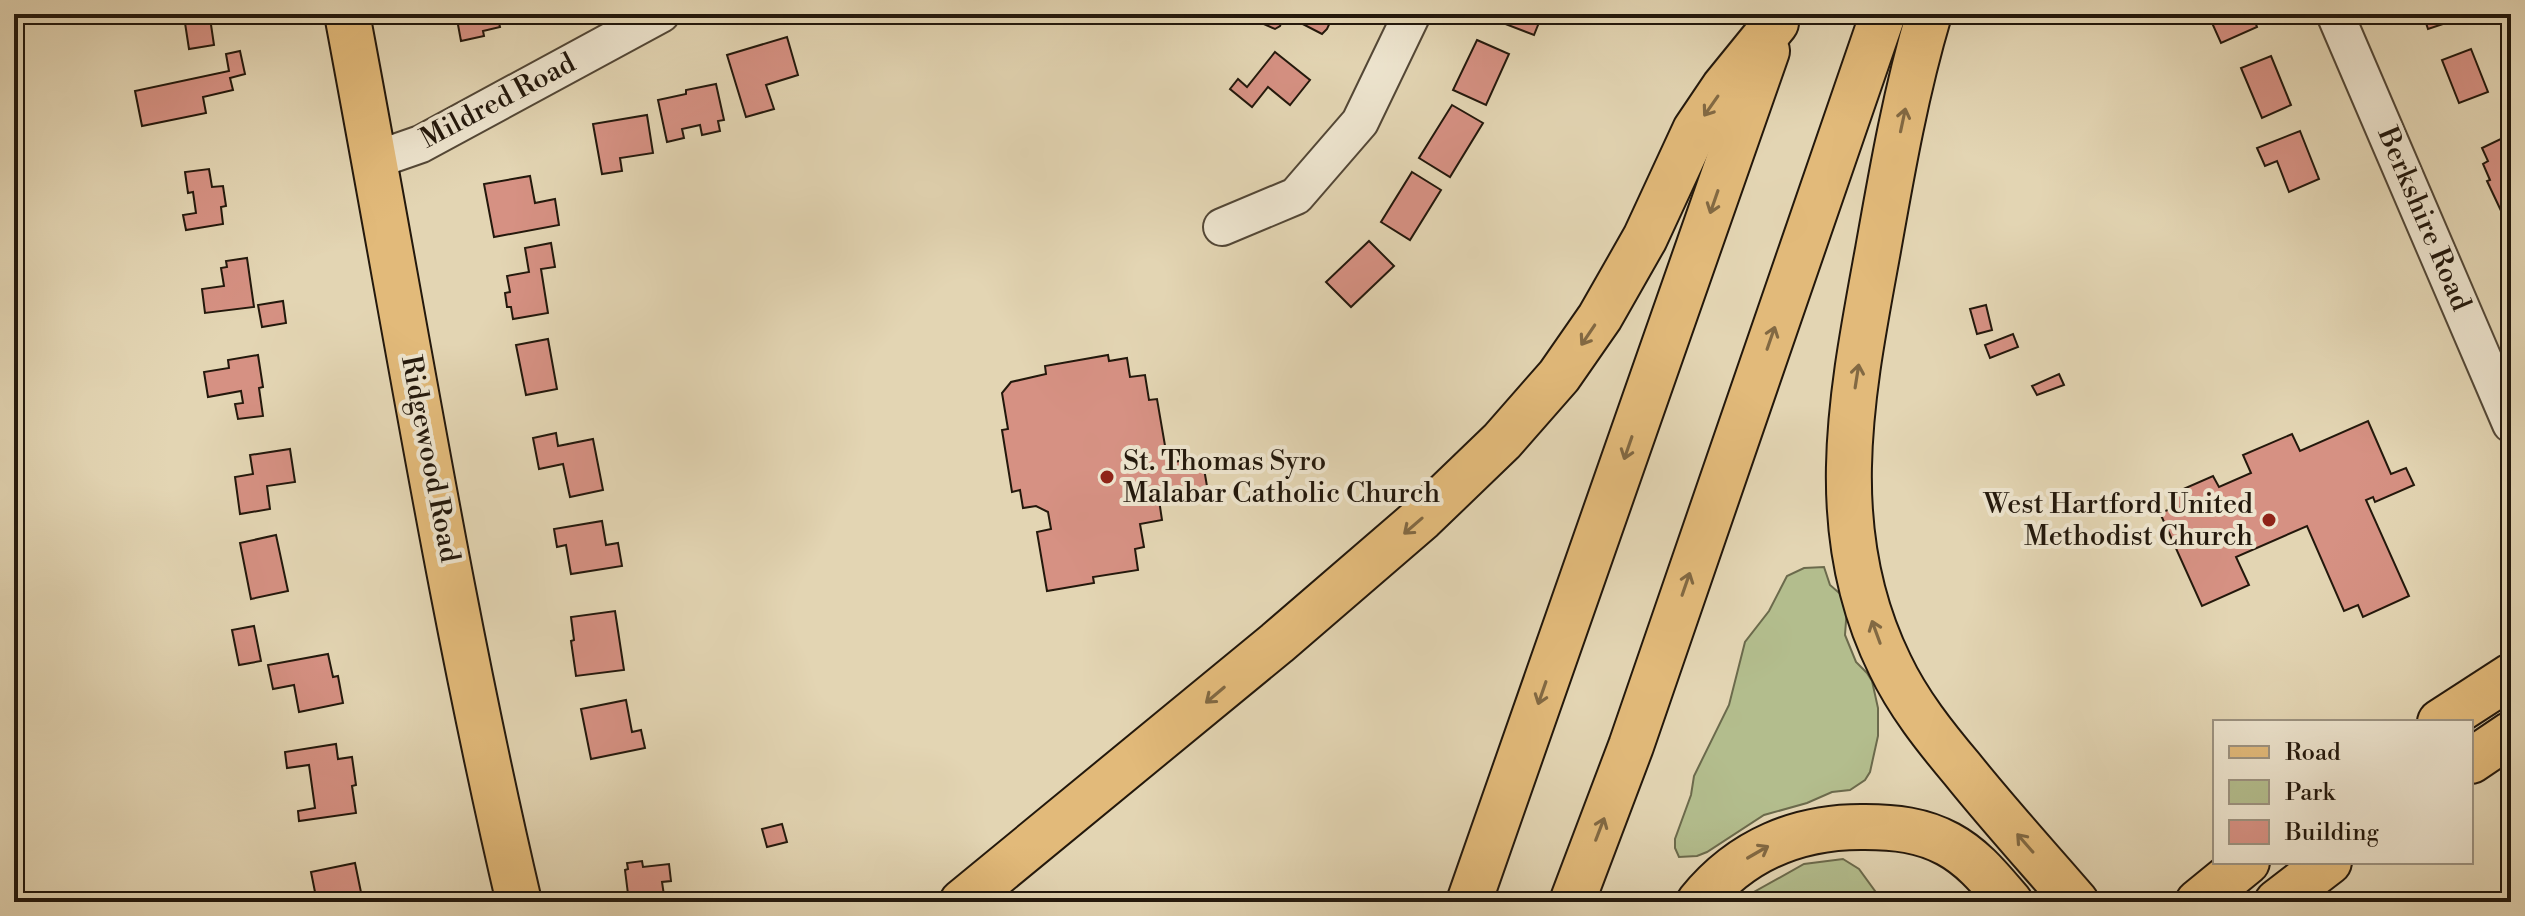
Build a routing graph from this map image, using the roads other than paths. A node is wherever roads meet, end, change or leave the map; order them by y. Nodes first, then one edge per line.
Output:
1 (347, 14) edge
2 (661, 14) edge
3 (1412, 14) edge
4 (1883, 14) edge
5 (1929, 14) edge
6 (2335, 14) edge
7 (1778, 18) edge
8 (375, 160) junction
9 (1222, 227) dead end
10 (2511, 424) edge
11 (2511, 676) edge
12 (2443, 720) edge
13 (2511, 734) edge
14 (2473, 760) edge
15 (2245, 864) edge
16 (2326, 864) edge
17 (519, 902) edge
18 (962, 902) edge
19 (1469, 902) edge
20 (1572, 902) edge
21 (1699, 902) edge
22 (2010, 902) edge
23 (2076, 902) edge
24 (2198, 902) edge
25 (2277, 902) edge

1 - 8 main road, Ridgewood Road
2 - 8 street, Mildred Road
3 - 9 street
20 -> 4 main road
23 -> 5 main road
6 - 10 street, Berkshire Road
7 -> 18 main road
7 -> 19 main road
8 - 17 main road, Ridgewood Road
11 - 12 main road
13 - 14 main road
15 - 24 main road
16 - 25 main road
21 -> 22 main road

